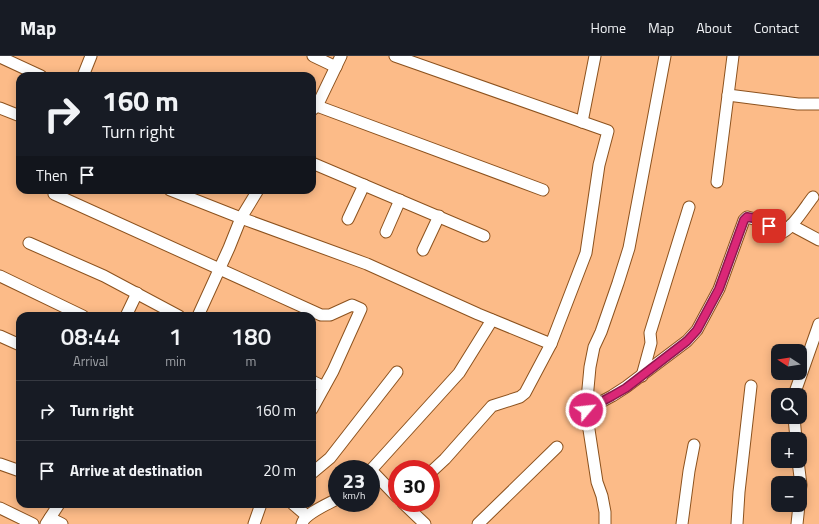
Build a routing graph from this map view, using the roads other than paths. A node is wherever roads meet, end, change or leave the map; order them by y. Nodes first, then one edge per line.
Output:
1 (92, 56) edge
2 (312, 56) edge
3 (341, 56) edge
4 (395, 56) edge
5 (665, 56) edge
6 (733, 56) edge
7 (0, 57) edge
8 (592, 57) edge
9 (336, 67) junction
10 (32, 72) edge
11 (85, 72) edge
12 (728, 95) junction
13 (316, 104) edge
14 (819, 104) edge
15 (0, 108) edge
16 (316, 109) edge
17 (16, 114) edge
18 (582, 122) junction
19 (316, 165) edge
20 (717, 182) dead end
21 (364, 185) junction
22 (543, 190) dead end
23 (54, 194) dead end
24 (180, 194) edge
25 (256, 194) edge
26 (813, 197) dead end
27 (400, 200) junction
28 (689, 207) dead end
29 (439, 216) junction
30 (241, 218) junction
31 (348, 219) dead end
32 (791, 225) junction
33 (386, 232) dead end
34 (484, 236) dead end
35 (819, 240) edge
36 (29, 243) dead end
37 (424, 250) dead end
38 (220, 270) junction
39 (0, 276) edge
40 (137, 293) junction
41 (76, 312) edge
42 (128, 312) edge
43 (172, 312) edge
44 (200, 312) edge
45 (313, 312) edge
46 (316, 313) edge
47 (492, 320) junction
48 (819, 324) edge
49 (0, 336) edge
50 (16, 343) edge
51 (551, 344) junction
52 (397, 372) dead end
53 (642, 376) junction
54 (316, 383) edge
55 (750, 386) dead end
56 (324, 387) junction
57 (796, 388) edge
58 (316, 402) edge
59 (586, 410) junction
60 (694, 444) dead end
61 (556, 447) dead end
62 (380, 460) edge
63 (0, 464) edge
64 (440, 464) edge
65 (16, 470) edge
66 (316, 470) edge
67 (380, 479) edge
68 (388, 488) edge
69 (328, 505) edge
70 (0, 508) edge
71 (56, 508) edge
72 (260, 508) edge
73 (295, 508) edge
74 (412, 512) edge
75 (798, 512) edge
76 (304, 520) edge
77 (48, 521) edge
78 (33, 524) edge
79 (62, 524) edge
80 (254, 524) edge
81 (425, 524) edge
82 (478, 524) edge
83 (605, 524) edge
84 (682, 524) edge
85 (737, 524) edge
86 (797, 524) edge

1 - 11 street
2 - 9 street
3 - 9 street
4 - 18 street
5 - 59 street
6 - 12 street
7 - 10 street
8 - 18 street
9 - 13 street
12 - 14 street
12 - 20 street
15 - 17 street
16 - 22 street
18 - 51 street
19 - 21 street
21 - 27 street
21 - 31 street
23 - 38 street
24 - 30 street
25 - 30 street
26 - 32 street
27 - 29 street
27 - 33 street
28 - 53 street
29 - 34 street
29 - 37 street
30 - 38 street
30 - 47 street
32 - 35 street
32 - 53 street
36 - 40 street
38 - 44 street
38 - 45 street
39 - 41 street
40 - 42 street
40 - 43 street
46 - 56 street
47 - 51 street
47 - 62 street
48 - 57 street
49 - 50 street
51 - 64 street
52 - 66 street
53 - 59 street
54 - 56 street
55 - 85 street
56 - 58 street
59 - 83 street
60 - 84 street
61 - 82 street
63 - 65 street
67 - 68 street
69 - 76 street
70 - 78 street
71 - 77 street
72 - 80 street
73 - 76 street
74 - 81 street
75 - 86 street
77 - 79 street

